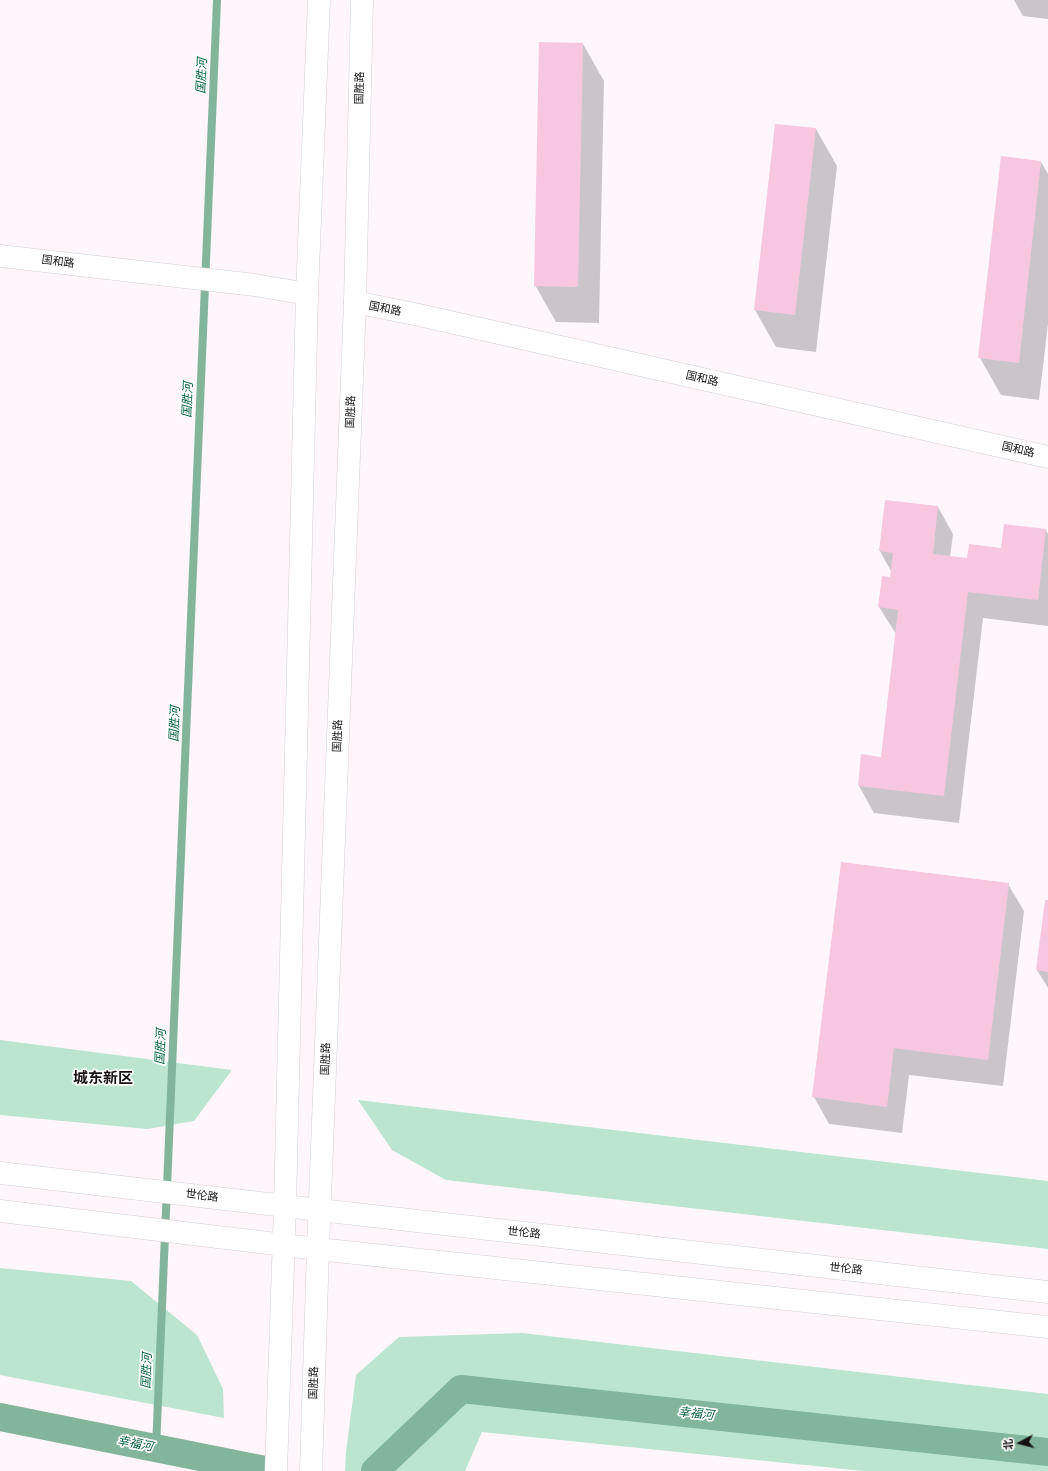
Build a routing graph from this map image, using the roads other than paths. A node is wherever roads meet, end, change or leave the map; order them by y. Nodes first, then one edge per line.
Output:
1 (318, 0) edge
2 (362, 0) edge
3 (0, 256) edge
4 (307, 294) junction
5 (355, 302) junction
6 (1048, 457) edge
7 (0, 1173) edge
8 (285, 1206) junction
9 (320, 1210) junction
10 (0, 1211) edge
11 (282, 1245) junction
12 (318, 1249) junction
13 (1048, 1292) edge
14 (1048, 1327) edge
15 (276, 1471) edge
16 (311, 1471) edge

1 - 4 street
2 - 5 street, 国胜路
3 - 4 street, 国和路
4 - 8 street
5 - 6 street, 国和路
5 - 9 street, 国胜路
7 - 8 street, 世伦路
8 - 9 street, 世伦路
8 - 11 street
9 - 12 street, 国胜路
9 - 13 street, 世伦路
10 - 11 street
11 - 12 street
11 - 15 street
12 - 14 street
12 - 16 street, 国胜路

